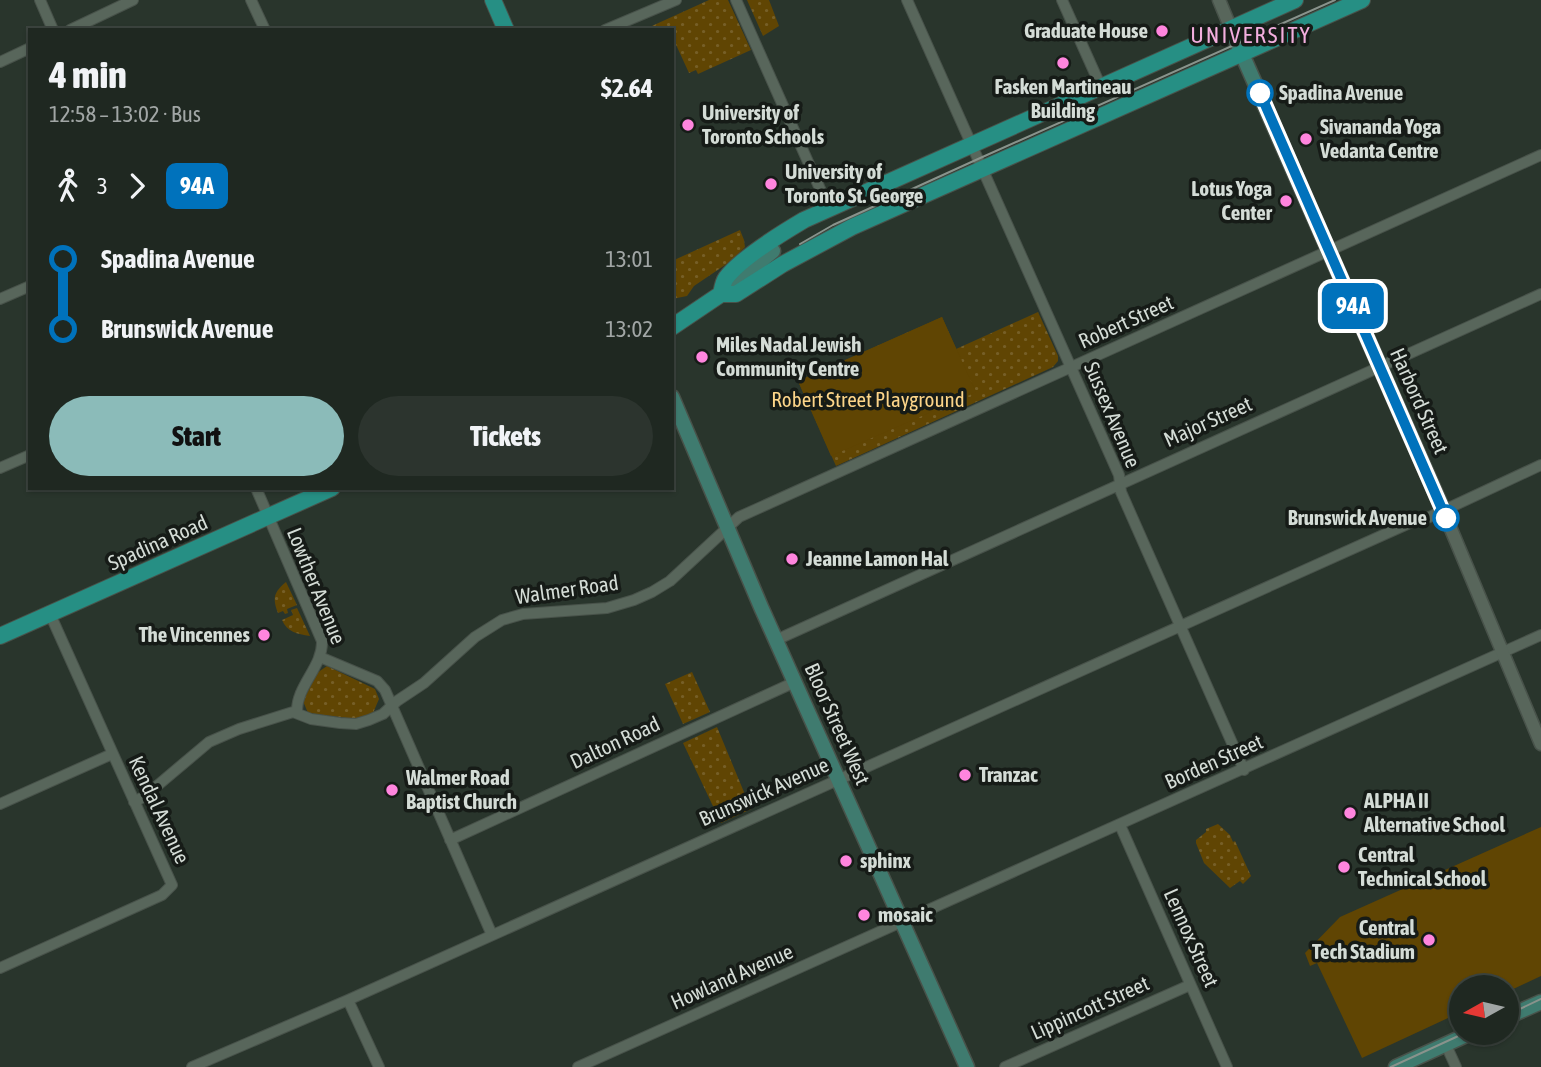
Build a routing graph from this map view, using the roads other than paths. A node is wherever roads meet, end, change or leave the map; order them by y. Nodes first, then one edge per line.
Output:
1 (40, 0) edge
2 (133, 0) edge
3 (251, 0) edge
4 (493, 0) edge
5 (676, 0) edge
6 (736, 0) edge
7 (907, 0) edge
8 (1219, 0) edge
9 (1295, 0) edge
10 (1363, 0) edge
11 (1062, 1) edge
12 (52, 28) edge
13 (73, 28) edge
14 (264, 28) edge
15 (505, 28) edge
16 (611, 28) edge
17 (1231, 29) junction
18 (28, 49) edge
19 (1242, 54) junction
20 (0, 62) edge
21 (1101, 87) junction
22 (971, 145) junction
23 (1541, 155) edge
24 (982, 169) junction
25 (829, 209) junction
26 (1329, 252) junction
27 (774, 253) junction
28 (28, 287) edge
29 (721, 294) junction
30 (1541, 295) edge
31 (0, 299) edge
32 (674, 326) edge
33 (1381, 366) junction
34 (1071, 367) junction
35 (674, 402) edge
36 (28, 456) edge
37 (1541, 465) edge
38 (0, 468) edge
39 (1120, 483) junction
40 (257, 490) edge
41 (328, 490) edge
42 (1443, 510) junction
43 (267, 517) junction
44 (729, 526) junction
45 (50, 614) junction
46 (1179, 625) junction
47 (1541, 635) edge
48 (0, 636) edge
49 (776, 640) junction
50 (1502, 653) junction
51 (320, 657) junction
52 (795, 682) junction
53 (391, 708) junction
54 (297, 712) junction
55 (1540, 736) edge
56 (112, 754) junction
57 (1244, 770) junction
58 (839, 780) junction
59 (134, 802) junction
60 (0, 804) edge
61 (1120, 825) junction
62 (450, 840) junction
63 (902, 922) junction
64 (492, 934) junction
65 (0, 968) edge
66 (1190, 985) junction
67 (348, 1000) junction
68 (1541, 1002) edge
69 (1519, 1012) edge
70 (1449, 1044) edge
71 (1446, 1045) junction
72 (192, 1067) edge
73 (379, 1067) edge
74 (578, 1067) edge
75 (967, 1067) edge
76 (1005, 1067) edge
77 (1227, 1067) edge
78 (1396, 1067) edge
79 (1456, 1067) edge

1 - 12 street
2 - 13 street
3 - 14 street
4 - 15 main road
5 - 16 street
6 - 25 street
7 - 22 street, Sussex Avenue
8 - 17 street, Harbord Street
9 - 17 main road
10 - 19 main road
11 - 21 street
17 - 19 main road, Harbord Street
17 - 21 main road
18 - 20 street
19 - 24 main road
19 - 26 main road, Harbord Street
21 - 22 main road
22 - 24 street, Sussex Avenue
22 - 25 main road
23 - 26 street, Robert Street
24 - 27 main road
24 - 34 street, Sussex Avenue
25 - 27 main road
26 - 33 main road, Harbord Street
26 - 34 street, Robert Street
27 - 29 main road
27 - 29 main road
28 - 31 street
29 - 32 main road
30 - 33 street, Major Street
33 - 39 street, Major Street
33 - 42 main road, Harbord Street
34 - 39 street, Sussex Avenue
34 - 44 street, Robert Street
35 - 44 main road, Bloor Street West
36 - 38 street
37 - 42 street, Brunswick Avenue
39 - 46 street, Sussex Avenue
39 - 49 street, Major Street
40 - 43 street, Lowther Avenue
41 - 43 main road, Spadina Road
42 - 46 street, Brunswick Avenue
42 - 50 street, Harbord Street
43 - 45 main road, Spadina Road
43 - 51 street, Lowther Avenue
44 - 49 main road, Bloor Street West
44 - 53 street, Walmer Road
45 - 48 main road, Spadina Road
45 - 56 street, Kendal Avenue
46 - 57 street, Sussex Avenue
46 - 58 street, Brunswick Avenue
47 - 50 street, Borden Street
49 - 52 main road, Bloor Street West
50 - 55 street, Harbord Street
50 - 57 street, Borden Street
51 - 53 street, Lowther Avenue
51 - 54 street
52 - 58 main road, Bloor Street West
52 - 62 street, Dalton Road
53 - 54 street, Walmer Road
53 - 62 street, Lowther Avenue
54 - 59 street
56 - 59 street, Kendal Avenue
56 - 60 street
57 - 61 street, Borden Street
58 - 63 main road, Bloor Street West
58 - 64 street, Brunswick Avenue
59 - 65 street, Kendal Avenue
61 - 63 street, Borden Street
61 - 66 street, Lennox Street
62 - 64 street, Lowther Avenue
63 - 74 street, Howland Avenue
63 - 75 main road, Bloor Street West
64 - 67 street, Brunswick Avenue
66 - 76 street, Lippincott Street
66 - 77 street, Lennox Street
67 - 72 street, Brunswick Avenue
67 - 73 street
68 - 69 main road
70 - 71 main road
71 - 78 main road
71 - 79 street

